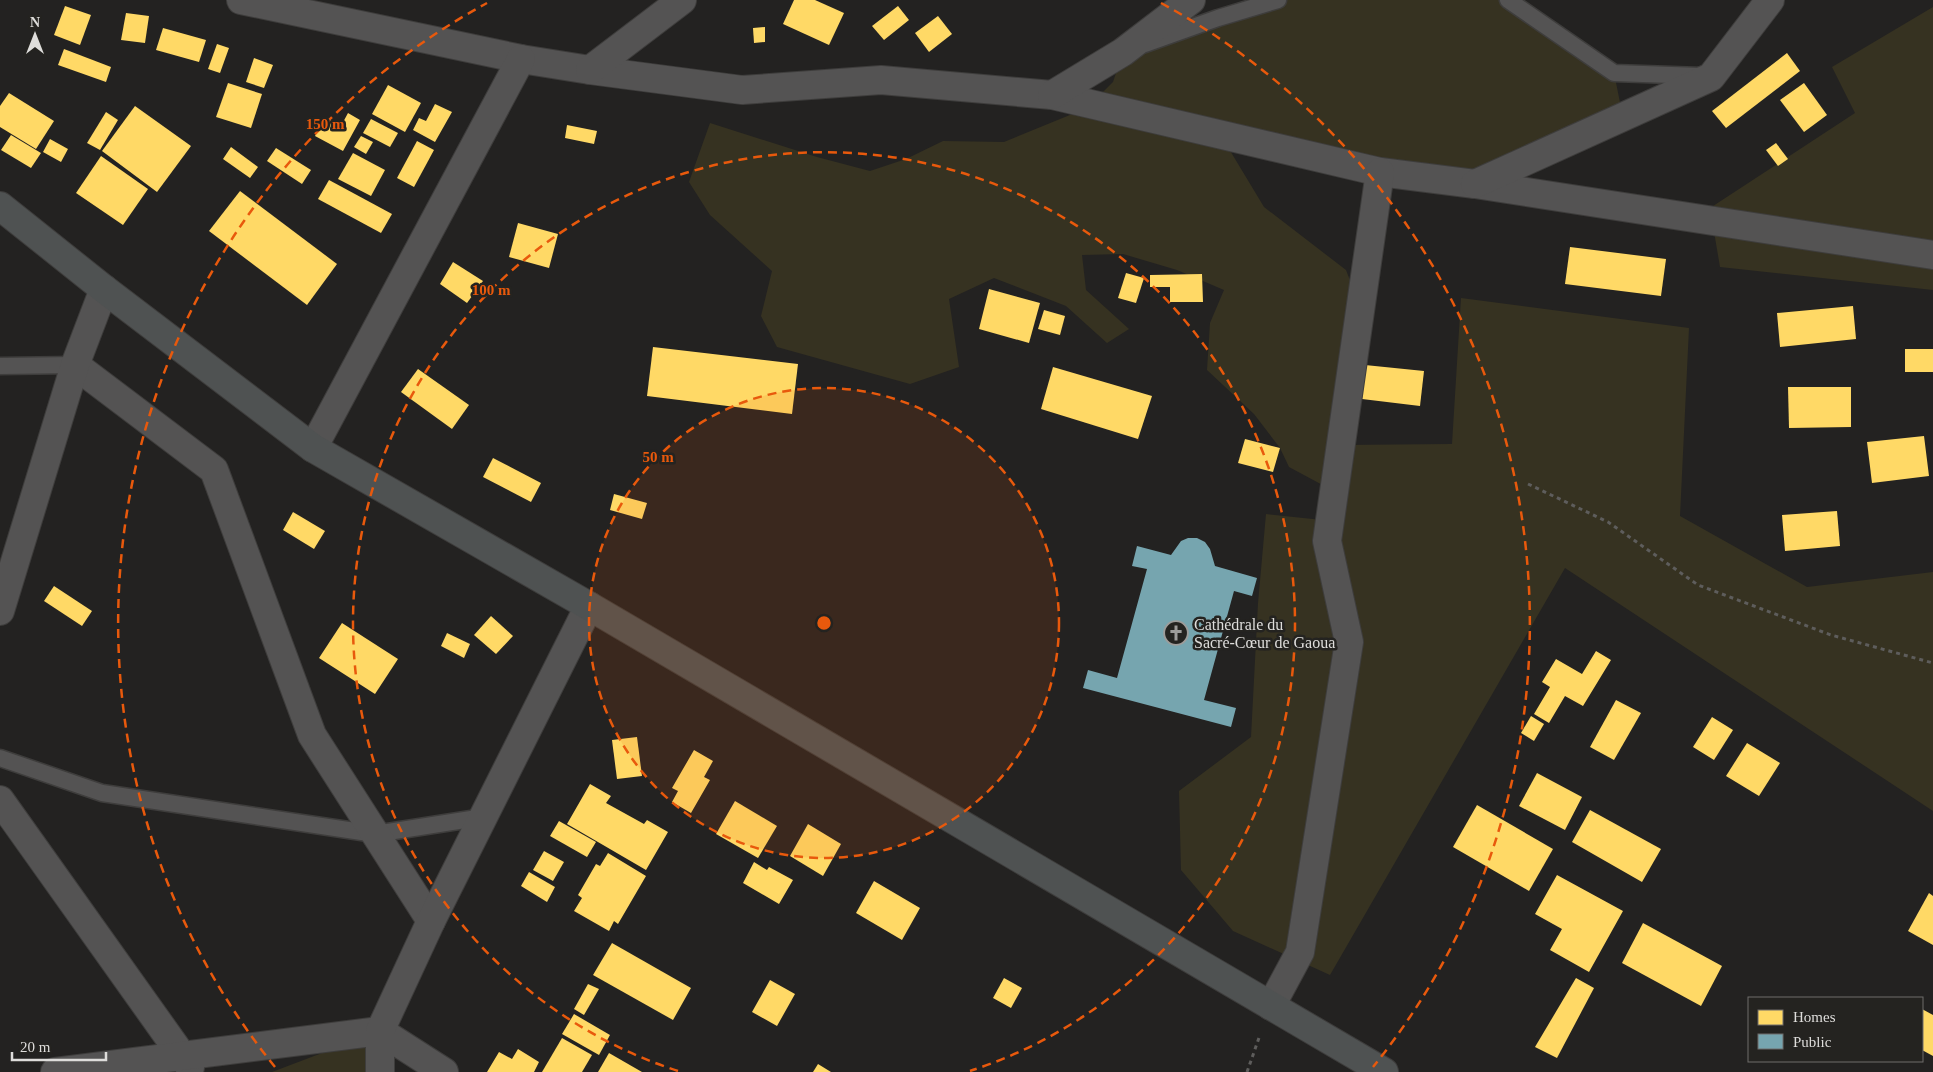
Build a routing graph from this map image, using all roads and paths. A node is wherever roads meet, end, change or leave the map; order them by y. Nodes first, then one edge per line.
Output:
1 (241, 0) edge
2 (682, 0) edge
3 (1191, 0) edge
4 (1278, 0) edge
5 (1508, 0) edge
6 (1770, 0) edge
7 (287, 4) edge
8 (1123, 52) junction
9 (521, 59) junction
10 (590, 70) junction
11 (1711, 76) junction
12 (1052, 95) junction
13 (1380, 172) junction
14 (1476, 184) junction
15 (0, 206) edge
16 (1933, 255) edge
17 (104, 289) junction
18 (75, 365) junction
19 (0, 366) edge
20 (313, 448) junction
21 (1528, 484) dead end
22 (590, 606) junction
23 (0, 611) edge
24 (1933, 663) edge
25 (0, 758) edge
26 (0, 800) edge
27 (484, 817) junction
28 (375, 834) junction
29 (431, 921) junction
30 (1271, 1006) junction
31 (380, 1031) junction
32 (187, 1064) edge
33 (55, 1072) edge
34 (380, 1072) edge
35 (444, 1072) edge
36 (1247, 1072) edge
37 (1384, 1072) edge

1 - 7 street
2 - 10 street
3 - 8 street
4 - 8 lane
5 - 11 lane
6 - 11 street
7 - 9 street
8 - 12 street
9 - 10 street
9 - 20 street
10 - 12 street
11 - 14 street
12 - 13 street
13 - 14 street
13 - 30 street
14 - 16 street
15 - 17 main road
17 - 18 street
17 - 20 main road
18 - 19 lane
18 - 23 street
18 - 28 street
20 - 22 main road
21 - 24 path
22 - 27 street
22 - 30 main road
25 - 28 lane
26 - 32 street
27 - 28 lane
27 - 29 street
28 - 29 street
29 - 31 street
30 - 36 path
30 - 37 main road
31 - 32 street
31 - 34 street
31 - 35 street
32 - 33 street

